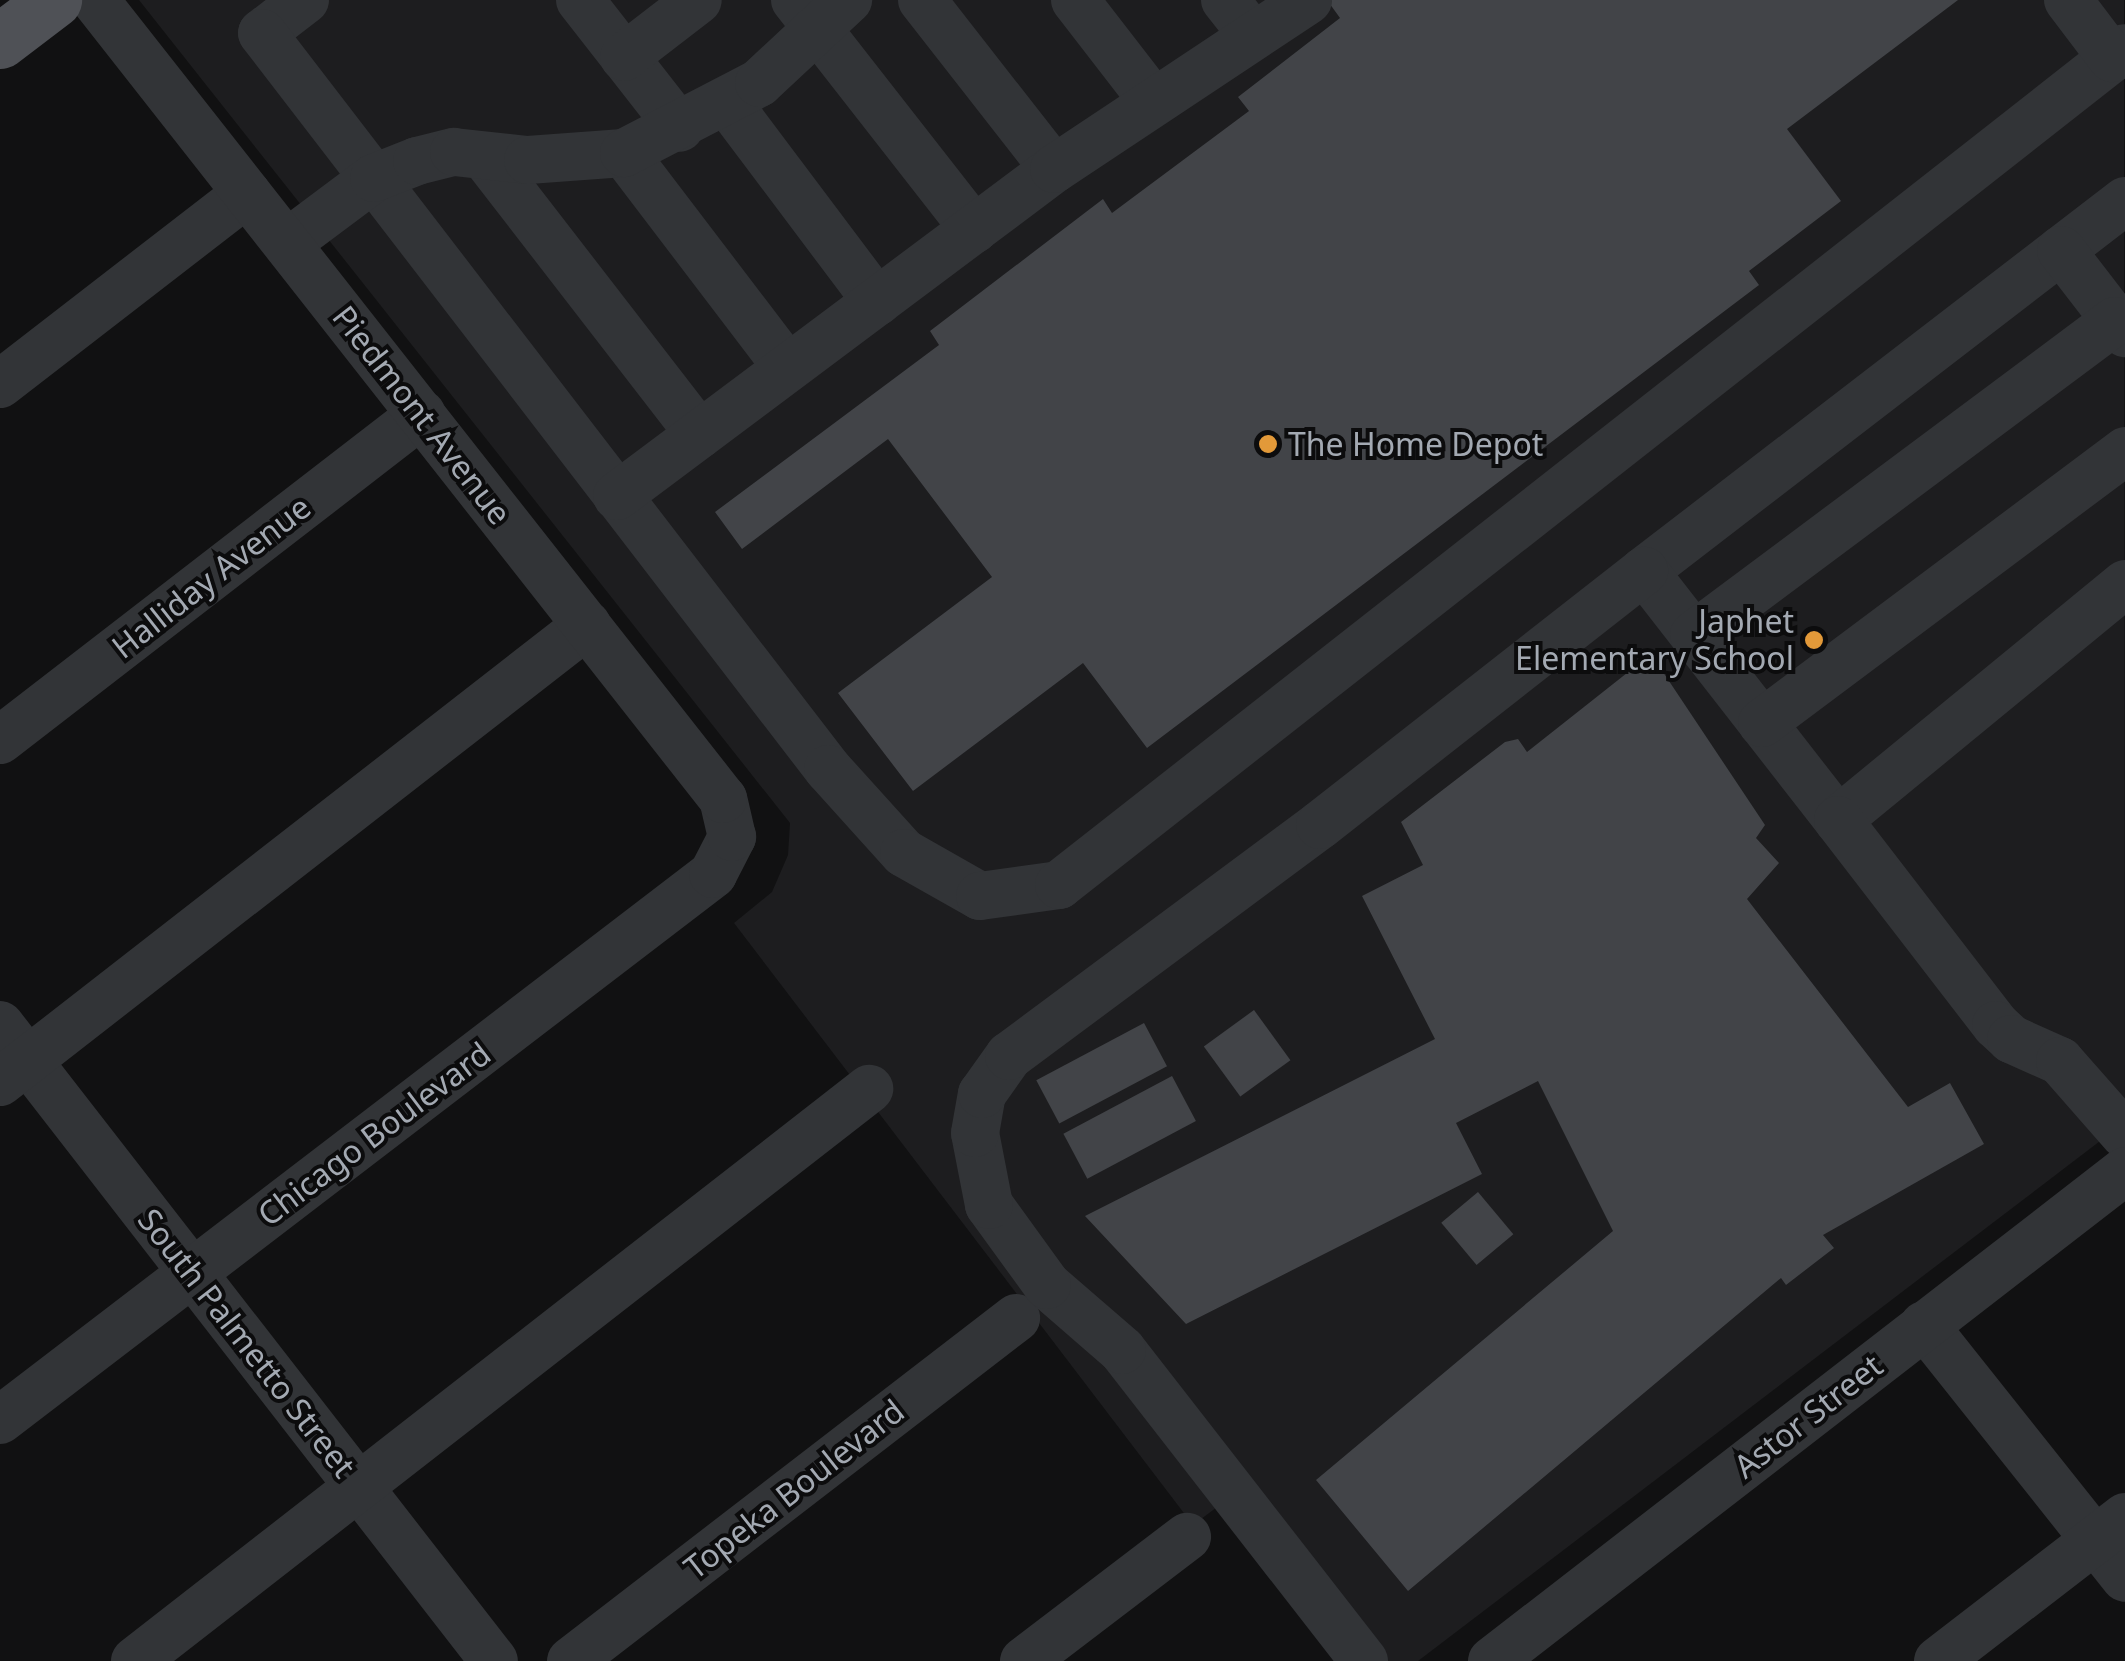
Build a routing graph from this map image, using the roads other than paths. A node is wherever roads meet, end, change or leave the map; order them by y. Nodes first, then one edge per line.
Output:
1 (54, 0) edge
2 (95, 0) edge
3 (305, 0) edge
4 (580, 0) edge
5 (698, 0) edge
6 (922, 0) edge
7 (1074, 0) edge
8 (1308, 0) edge
9 (2068, 0) edge
10 (821, 10) edge
11 (1238, 17) edge
12 (0, 41) edge
13 (2118, 53) edge
14 (624, 57) junction
15 (1153, 101) junction
16 (727, 102) junction
17 (680, 128) junction
18 (624, 154) junction
19 (486, 158) junction
20 (1054, 169) junction
21 (374, 178) junction
22 (248, 193) junction
23 (2125, 200) edge
24 (974, 229) junction
25 (288, 244) junction
26 (2060, 250) junction
27 (877, 302) junction
28 (2120, 327) edge
29 (788, 368) junction
30 (0, 384) edge
31 (422, 414) junction
32 (699, 434) junction
33 (2125, 452) edge
34 (617, 496) junction
35 (1644, 571) junction
36 (2125, 584) edge
37 (587, 625) junction
38 (1694, 636) junction
39 (1762, 723) junction
40 (0, 740) edge
41 (1838, 820) junction
42 (732, 836) joint
43 (9, 1056) edge
44 (869, 1089) dead end
45 (2125, 1134) edge
46 (2125, 1171) edge
47 (192, 1273) junction
48 (1016, 1318) dead end
49 (1924, 1325) junction
50 (0, 1420) edge
51 (360, 1488) junction
52 (2110, 1529) edge
53 (1186, 1538) dead end
54 (2125, 1578) edge
55 (135, 1661) edge
56 (494, 1661) edge
57 (570, 1661) edge
58 (1024, 1661) edge
59 (1364, 1661) edge
60 (1492, 1661) edge
61 (1938, 1661) edge

1 - 12 main road
2 - 22 street, Piedmont Avenue
3 - 21 street
4 - 14 street
5 - 14 street
6 - 20 street
7 - 15 street
8 - 11 street
9 - 13 street
10 - 16 street
10 - 24 street
11 - 15 street
13 - 34 street
14 - 17 street
15 - 20 street
16 - 17 street
16 - 27 street
17 - 18 street
18 - 19 street
18 - 29 street
19 - 21 street
19 - 32 street
20 - 24 street
21 - 25 street
21 - 34 street
22 - 25 street, Piedmont Avenue
22 - 30 street
23 - 26 street
24 - 27 street
25 - 31 street, Piedmont Avenue
26 - 28 street
26 - 35 street
27 - 29 street
28 - 38 street
29 - 32 street
31 - 37 street, Piedmont Avenue
31 - 40 street, Halliday Avenue
32 - 34 street
33 - 39 street
35 - 38 street
35 - 59 street
36 - 41 street
37 - 42 street, Piedmont Avenue
37 - 43 street
38 - 39 street
39 - 41 street
41 - 45 street
42 - 47 street, Chicago Boulevard
43 - 47 street, South Palmetto Street
44 - 51 street
46 - 49 street, Astor Street
47 - 50 street, Chicago Boulevard
47 - 51 street, South Palmetto Street
48 - 57 street, Topeka Boulevard
49 - 52 street
49 - 60 street, Astor Street
51 - 55 street
51 - 56 street, South Palmetto Street
52 - 54 street
52 - 61 street
53 - 58 street

